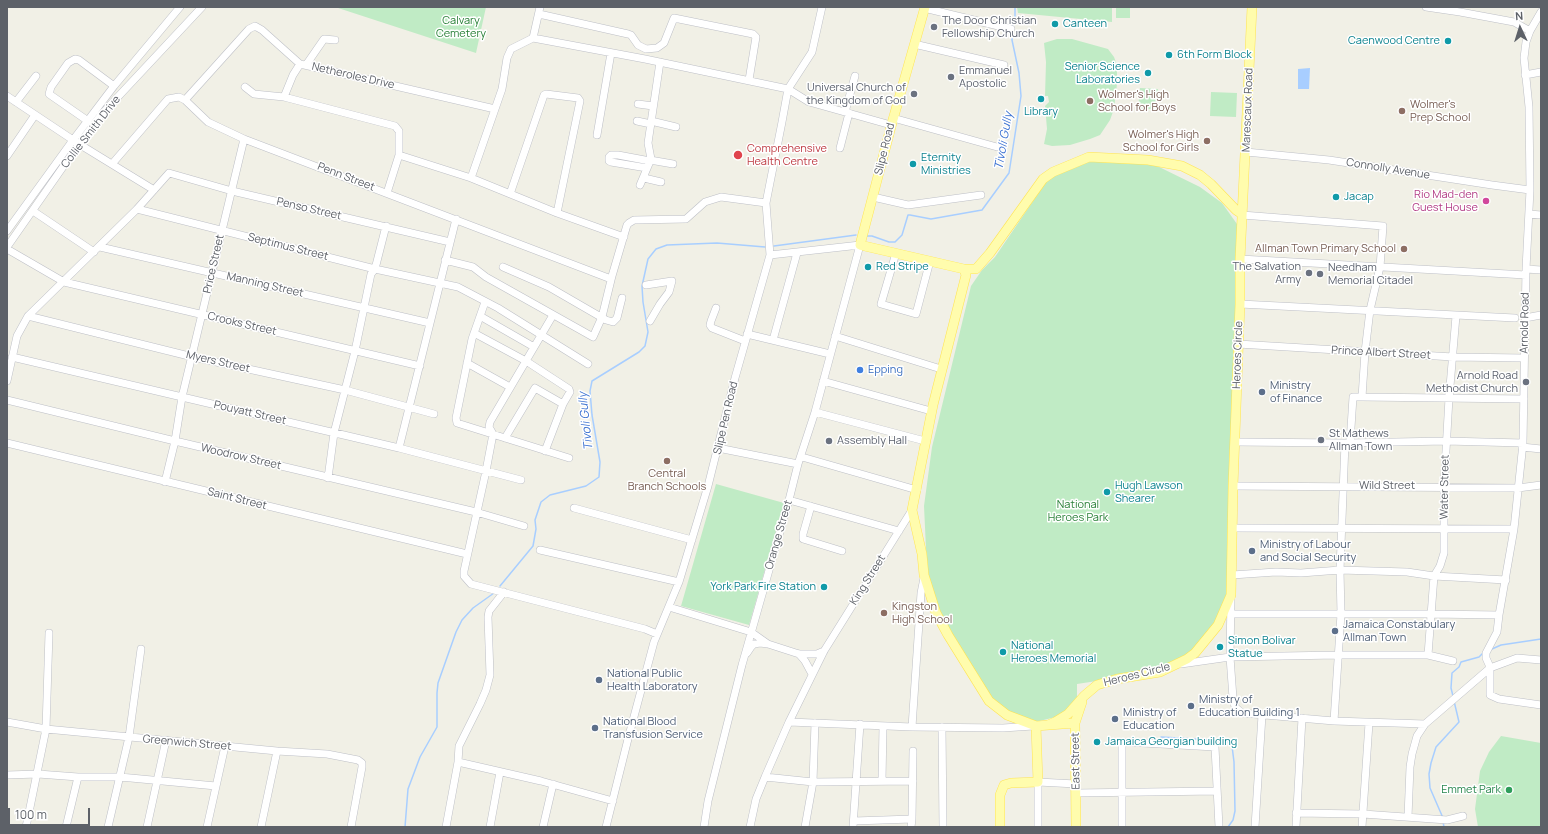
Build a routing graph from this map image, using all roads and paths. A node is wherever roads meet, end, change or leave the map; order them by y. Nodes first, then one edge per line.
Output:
1 (180, 7) edge
2 (202, 7) edge
3 (822, 7) edge
4 (1252, 7) edge
5 (1426, 7) edge
6 (924, 8) edge
7 (1451, 9) edge
8 (540, 10) edge
9 (1541, 12) edge
10 (1010, 29) dead end
11 (1530, 31) junction
12 (533, 38) junction
13 (335, 40) dead end
14 (914, 44) junction
15 (646, 49) junction
16 (611, 53) junction
17 (645, 59) junction
18 (660, 62) junction
19 (303, 65) junction
20 (1004, 65) dead end
21 (1541, 72) edge
22 (1525, 75) junction
23 (36, 76) dead end
24 (855, 76) dead end
25 (749, 80) junction
26 (114, 86) junction
27 (246, 87) dead end
28 (788, 89) junction
29 (7, 96) edge
30 (284, 98) junction
31 (185, 100) junction
32 (16, 102) junction
33 (638, 104) dead end
34 (653, 106) junction
35 (495, 109) junction
36 (847, 113) junction
37 (35, 115) junction
38 (88, 121) junction
39 (637, 121) dead end
40 (892, 122) junction
41 (651, 123) junction
42 (676, 127) dead end
43 (597, 135) dead end
44 (244, 139) junction
45 (76, 142) junction
46 (997, 147) dead end
47 (840, 148) dead end
48 (1246, 152) junction
49 (399, 155) junction
50 (7, 156) edge
51 (624, 160) dead end
52 (649, 163) junction
53 (112, 164) junction
54 (673, 164) dead end
55 (471, 178) junction
56 (644, 178) junction
57 (661, 182) dead end
58 (640, 185) dead end
59 (154, 190) junction
60 (232, 190) junction
61 (1530, 190) junction
62 (387, 193) junction
63 (510, 194) junction
64 (981, 196) dead end
65 (873, 197) junction
66 (766, 203) junction
67 (137, 209) junction
68 (33, 211) junction
69 (557, 213) junction
70 (1242, 214) junction
71 (1529, 214) junction
72 (1541, 214) edge
73 (456, 219) junction
74 (386, 226) junction
75 (222, 230) junction
76 (7, 231) edge
77 (624, 237) junction
78 (450, 242) junction
79 (860, 245) junction
80 (100, 247) junction
81 (7, 248) edge
82 (94, 252) junction
83 (797, 253) junction
84 (896, 253) junction
85 (770, 255) junction
86 (1240, 259) junction
87 (446, 260) junction
88 (930, 261) junction
89 (503, 267) dead end
90 (1380, 268) junction
91 (375, 269) junction
92 (964, 269) junction
93 (1541, 270) edge
94 (211, 272) junction
95 (1526, 272) junction
96 (611, 279) junction
97 (64, 282) junction
98 (440, 283) junction
99 (646, 285) dead end
100 (622, 298) dead end
101 (485, 302) junction
102 (1240, 304) junction
103 (364, 308) junction
104 (716, 308) dead end
105 (1370, 310) junction
106 (202, 314) junction
107 (554, 315) junction
108 (1541, 315) edge
109 (28, 316) junction
110 (480, 316) junction
111 (1456, 316) junction
112 (602, 317) junction
113 (1515, 318) dead end
114 (1525, 318) junction
115 (650, 321) dead end
116 (430, 323) junction
117 (474, 333) junction
118 (541, 334) junction
119 (747, 334) junction
120 (835, 336) junction
121 (773, 340) junction
122 (745, 342) junction
123 (1238, 344) junction
124 (534, 347) junction
125 (355, 351) junction
126 (1365, 352) junction
127 (830, 354) junction
128 (12, 357) junction
129 (193, 357) junction
130 (1453, 357) junction
131 (1524, 358) junction
132 (526, 361) junction
133 (467, 363) junction
134 (588, 364) dead end
135 (420, 366) junction
136 (941, 369) junction
137 (7, 381) edge
138 (823, 381) junction
139 (510, 387) junction
140 (345, 390) junction
141 (182, 397) junction
142 (1362, 397) junction
143 (1449, 398) junction
144 (1524, 399) junction
145 (7, 400) edge
146 (564, 404) junction
147 (410, 407) junction
148 (932, 411) junction
149 (815, 412) junction
150 (434, 414) dead end
151 (334, 433) junction
152 (493, 434) junction
153 (505, 438) junction
154 (175, 441) junction
155 (925, 441) junction
156 (1446, 441) junction
157 (1235, 442) junction
158 (7, 443) edge
159 (1347, 443) junction
160 (1522, 445) junction
161 (400, 448) junction
162 (718, 448) junction
163 (1541, 449) edge
164 (545, 451) junction
165 (802, 457) junction
166 (569, 458) dead end
167 (798, 464) junction
168 (486, 471) junction
169 (328, 478) junction
170 (521, 480) dead end
171 (166, 482) junction
172 (1541, 485) edge
173 (1233, 486) junction
174 (1344, 486) junction
175 (1444, 486) junction
176 (1518, 488) junction
177 (917, 490) junction
178 (789, 500) junction
179 (811, 506) junction
180 (574, 508) dead end
181 (912, 510) junction
182 (476, 512) junction
183 (524, 526) dead end
184 (1232, 528) junction
185 (1342, 529) junction
186 (1514, 529) junction
187 (899, 530) junction
188 (1444, 530) junction
189 (692, 540) junction
190 (540, 550) dead end
191 (842, 551) dead end
192 (467, 554) junction
193 (1340, 570) junction
194 (1232, 575) junction
195 (924, 576) junction
196 (1434, 576) junction
197 (1506, 580) junction
198 (679, 582) junction
199 (504, 592) junction
200 (1231, 595) junction
201 (668, 607) junction
202 (1231, 614) junction
203 (1341, 614) junction
204 (1431, 614) junction
205 (1499, 615) junction
206 (1218, 625) junction
207 (751, 632) junction
208 (49, 633) dead end
209 (657, 634) junction
210 (1231, 634) junction
211 (768, 644) junction
212 (141, 649) dead end
213 (824, 651) junction
214 (1195, 653) junction
215 (799, 654) junction
216 (1337, 655) junction
217 (1428, 655) junction
218 (1230, 658) junction
219 (1541, 660) edge
220 (1202, 661) junction
221 (1453, 661) dead end
222 (1177, 664) junction
223 (742, 665) junction
224 (1490, 668) junction
225 (812, 674) junction
226 (1083, 697) junction
227 (1541, 705) edge
228 (1262, 714) junction
229 (1302, 718) junction
230 (1334, 721) junction
231 (7, 722) edge
232 (789, 722) junction
233 (815, 723) junction
234 (1075, 723) junction
235 (1369, 723) junction
236 (860, 724) junction
237 (1425, 724) junction
238 (1048, 725) junction
239 (883, 726) junction
240 (1036, 726) junction
241 (912, 727) junction
242 (942, 727) junction
243 (46, 730) junction
244 (129, 737) junction
245 (166, 740) junction
246 (225, 746) junction
247 (277, 751) junction
248 (913, 751) dead end
249 (458, 762) junction
250 (500, 772) junction
251 (38, 774) junction
252 (7, 775) edge
253 (78, 777) junction
254 (120, 777) junction
255 (765, 777) junction
256 (158, 780) junction
257 (882, 781) junction
258 (913, 781) junction
259 (813, 782) junction
260 (856, 782) junction
261 (1038, 782) junction
262 (553, 784) junction
263 (216, 786) junction
264 (1076, 788) junction
265 (1217, 791) junction
266 (1122, 793) junction
267 (613, 801) junction
268 (1296, 813) junction
269 (1363, 814) junction
270 (1463, 816) dead end
271 (1408, 817) junction
272 (912, 819) junction
273 (854, 824) edge
274 (26, 827) edge
275 (66, 827) edge
276 (108, 827) edge
277 (147, 827) edge
278 (207, 827) edge
279 (261, 827) edge
280 (351, 827) edge
281 (446, 827) edge
282 (490, 827) edge
283 (543, 827) edge
284 (606, 827) edge
285 (704, 827) edge
286 (750, 827) edge
287 (805, 827) edge
288 (910, 827) edge
289 (943, 827) edge
290 (1000, 827) edge
291 (1038, 827) edge
292 (1076, 827) edge
293 (1122, 827) edge
294 (1219, 827) edge
295 (1255, 827) edge
296 (1296, 827) edge
297 (1362, 827) edge

1 - 26 street, Collie Smith Drive
2 - 45 street, Collie Smith Drive
3 - 28 street, Slipe Pen Road
4 - 48 main road, Marescaux Road
5 - 7 street
6 - 10 street
6 - 14 main road, Slipe Road
7 - 11 street
8 - 12 street
8 - 15 street
9 - 11 street, Arnold Road
11 - 22 street, Arnold Road
12 - 16 street
12 - 35 street
13 - 19 street
14 - 20 street
14 - 40 main road, Slipe Road
15 - 17 street
15 - 25 street
16 - 17 street
16 - 43 street
17 - 18 street
18 - 25 street
18 - 34 street
19 - 30 street
19 - 31 street, Netheroles Drive
19 - 35 street, Netheroles Drive
21 - 22 street
22 - 61 street, Arnold Road
23 - 32 street
24 - 36 street
25 - 28 street
26 - 38 street, Collie Smith Drive
26 - 38 street
27 - 30 street
28 - 36 street
28 - 66 street, Slipe Pen Road
29 - 32 street
30 - 49 street
31 - 44 street, Penn Street
31 - 53 street
32 - 37 street
33 - 34 street
34 - 41 street
35 - 55 street
36 - 40 street
36 - 47 street
37 - 45 street
37 - 50 street
38 - 45 street, Collie Smith Drive
39 - 41 street
40 - 46 street
40 - 65 main road, Slipe Road
41 - 42 street
41 - 52 street
44 - 60 street, Price Street
44 - 62 street, Penn Street
45 - 53 street
45 - 68 street, Collie Smith Drive
45 - 76 street, Collie Smith Drive
48 - 61 street, Connolly Avenue
48 - 70 main road, Marescaux Road
49 - 55 street
49 - 62 street
51 - 52 street
52 - 54 street
52 - 56 street
53 - 59 street
55 - 63 street
56 - 57 street
56 - 58 street
59 - 60 street, Penso Street
59 - 67 street
60 - 74 street, Penso Street
60 - 75 street, Price Street
61 - 71 street, Arnold Road
62 - 73 street, Penn Street
63 - 69 street
63 - 69 street
64 - 65 street
65 - 79 main road, Slipe Road
66 - 77 street
66 - 85 street, Slipe Pen Road
67 - 75 street, Septimus Street
67 - 80 street
68 - 81 street, Collie Smith Drive
68 - 82 street
69 - 77 street
70 - 86 main road, Heroes Circle
70 - 90 street
70 - 92 main road
71 - 72 street
71 - 95 street, Arnold Road
73 - 78 street
73 - 96 street, Penn Street
74 - 78 street, Penso Street
74 - 91 street
75 - 91 street, Septimus Street
75 - 94 street, Price Street
77 - 96 street
78 - 87 street
79 - 83 street
79 - 84 main road
79 - 120 street, Orange Street
80 - 82 street
80 - 94 street, Manning Street
81 - 97 street, Crooks Street
82 - 97 street
83 - 85 street
83 - 121 street
84 - 88 main road
84 - 88 street
85 - 119 street, Slipe Pen Road
86 - 90 street
86 - 102 main road, Heroes Circle
87 - 98 street
87 - 107 street
88 - 92 main road
89 - 112 street
90 - 95 street
90 - 105 street
91 - 98 street, Septimus Street
91 - 103 street
92 - 136 main road, Heroes Circle
93 - 95 street
94 - 103 street, Manning Street
94 - 106 street, Price Street
95 - 114 street, Arnold Road
96 - 112 street
97 - 106 street, Crooks Street
97 - 109 street
98 - 101 street, Septimus Street
98 - 116 street
99 - 115 street
100 - 112 street
101 - 110 street
101 - 118 street, Septimus Street
102 - 105 street
102 - 123 main road, Heroes Circle
103 - 116 street, Manning Street
103 - 125 street
104 - 122 street
105 - 111 street
105 - 126 street
106 - 125 street, Crooks Street
106 - 129 street, Price Street
107 - 112 street
107 - 118 street
108 - 114 street
109 - 128 street
109 - 129 street, Myers Street
110 - 117 street
110 - 124 street
111 - 113 street
111 - 130 street, Water Street
114 - 131 street, Arnold Road
116 - 135 street
117 - 132 street
117 - 133 street
118 - 124 street
118 - 134 street, Septimus Street
119 - 121 street
119 - 122 street, Slipe Pen Road
120 - 127 street, Orange Street
120 - 136 street
121 - 127 street
122 - 162 street, Slipe Pen Road
123 - 126 street, Prince Albert Street
123 - 157 main road, Heroes Circle
124 - 132 street
125 - 135 street, Crooks Street
125 - 140 street
126 - 130 street, Prince Albert Street
126 - 142 street
127 - 138 street, Orange Street
128 - 137 street
128 - 141 street, Pouyatt Street
129 - 140 street, Myers Street
129 - 141 street, Price Street
130 - 131 street, Prince Albert Street
130 - 143 street, Water Street
131 - 144 street, Arnold Road
132 - 139 street
132 - 146 street
133 - 139 street
133 - 152 street
135 - 147 street
136 - 148 main road, Heroes Circle
138 - 148 street
138 - 149 street, Orange Street
139 - 152 street
140 - 147 street, Myers Street
140 - 151 street
141 - 151 street, Pouyatt Street
141 - 154 street, Price Street
142 - 143 street
142 - 159 street
143 - 144 street
143 - 156 street, Water Street
144 - 160 street, Arnold Road
145 - 154 street, Woodrow Street
146 - 153 street
146 - 164 street
147 - 150 street, Myers Street
147 - 161 street
148 - 155 main road, Heroes Circle
149 - 155 street
149 - 165 street, Orange Street
151 - 161 street, Pouyatt Street
151 - 169 street
152 - 153 street
152 - 168 street
153 - 164 street
154 - 169 street, Woodrow Street
154 - 171 street, Price Street
155 - 177 main road, Heroes Circle
156 - 159 street
156 - 160 street
156 - 175 street, Water Street
157 - 159 street
157 - 173 main road, Heroes Circle
158 - 171 street, Saint Street
159 - 174 street
160 - 163 street
160 - 176 street, Arnold Road
161 - 168 street, Pouyatt Street
162 - 167 street
162 - 189 street, Slipe Pen Road
164 - 166 street
165 - 167 street, Orange Street
165 - 177 street
167 - 178 street, Orange Street
168 - 170 street, Pouyatt Street
168 - 182 street
169 - 182 street, Woodrow Street
171 - 192 street, Saint Street
172 - 176 street, Wild Street
173 - 174 street, Wild Street
173 - 184 main road, Heroes Circle
174 - 175 street, Wild Street
174 - 185 street
175 - 176 street, Wild Street
175 - 188 street, Water Street
176 - 186 street, Arnold Road
177 - 181 main road, Heroes Circle
178 - 179 street
178 - 207 street, Orange Street
179 - 187 street
179 - 191 street
180 - 189 street
181 - 187 street, King Street
181 - 195 main road, Heroes Circle
182 - 183 street, Woodrow Street
182 - 192 street
184 - 185 street
184 - 194 main road, Heroes Circle
185 - 188 street
185 - 193 street
186 - 188 street
186 - 197 street, Arnold Road
187 - 213 street, King Street
188 - 196 street, Water Street
189 - 198 street, Slipe Pen Road
190 - 198 street
192 - 199 street
193 - 194 street
193 - 196 street
193 - 203 street
194 - 200 main road, Heroes Circle
195 - 240 main road, Heroes Circle
195 - 241 street
196 - 197 street
196 - 204 street, Water Street
197 - 205 street, Arnold Road
198 - 201 street, Slipe Pen Road
199 - 209 street
199 - 249 street
200 - 202 street
200 - 206 main road, Heroes Circle
201 - 207 street
201 - 209 street, Slipe Pen Road
202 - 203 street
202 - 210 street
203 - 204 street
203 - 216 street
204 - 205 street
204 - 217 street, Water Street
205 - 224 street, Arnold Road
206 - 210 street
206 - 214 main road, Heroes Circle
207 - 211 street
207 - 223 street, Orange Street
208 - 243 street
209 - 267 street, Slipe Pen Road
210 - 218 street
211 - 215 street
211 - 223 street
212 - 244 street
213 - 215 street
213 - 225 street, King Street
214 - 220 street
214 - 222 main road, Heroes Circle
215 - 225 street
216 - 217 street
216 - 218 street
216 - 230 street
217 - 221 street
218 - 220 street
218 - 228 street
219 - 224 street
220 - 222 street
222 - 226 main road, Heroes Circle
223 - 285 street, Orange Street
224 - 227 street, Arnold Road
224 - 237 street
225 - 232 street, King Street
226 - 234 main road, East Street
226 - 238 main road, Heroes Circle
228 - 229 street
228 - 295 street
229 - 230 street
229 - 268 street
230 - 235 street
231 - 243 street, Greenwich Street
232 - 233 street
232 - 255 street, King Street
233 - 236 street
233 - 259 street
234 - 238 main road, Heroes Circle
234 - 264 main road, East Street
235 - 237 street
235 - 269 street
236 - 239 street
236 - 260 street
237 - 271 street
238 - 240 main road, Heroes Circle
239 - 241 street
239 - 257 street
240 - 242 street
240 - 261 main road
241 - 242 street
242 - 289 street
243 - 244 street, Greenwich Street
243 - 251 street
244 - 245 street, Greenwich Street
244 - 254 street
245 - 246 street, Greenwich Street
245 - 256 street
246 - 247 street, Greenwich Street
246 - 263 street
247 - 279 street
247 - 280 street, Greenwich Street
248 - 258 street
249 - 250 street
249 - 281 street
250 - 262 street
250 - 282 street
251 - 252 street
251 - 253 street
251 - 274 street
253 - 254 street
253 - 275 street
254 - 256 street
254 - 276 street
255 - 259 street
255 - 286 street, King Street
256 - 263 street
256 - 277 street
257 - 258 street
257 - 260 street
258 - 272 street
259 - 260 street
259 - 287 street
260 - 273 street
261 - 264 street
261 - 290 main road
261 - 291 street
262 - 267 street
262 - 283 street
263 - 278 street
264 - 266 street
264 - 292 main road, East Street
265 - 266 street
265 - 266 street
265 - 294 street
266 - 293 street
267 - 284 street, Slipe Pen Road
268 - 269 street
268 - 296 street
269 - 271 street
269 - 297 street
270 - 271 street
272 - 273 street
272 - 288 street

